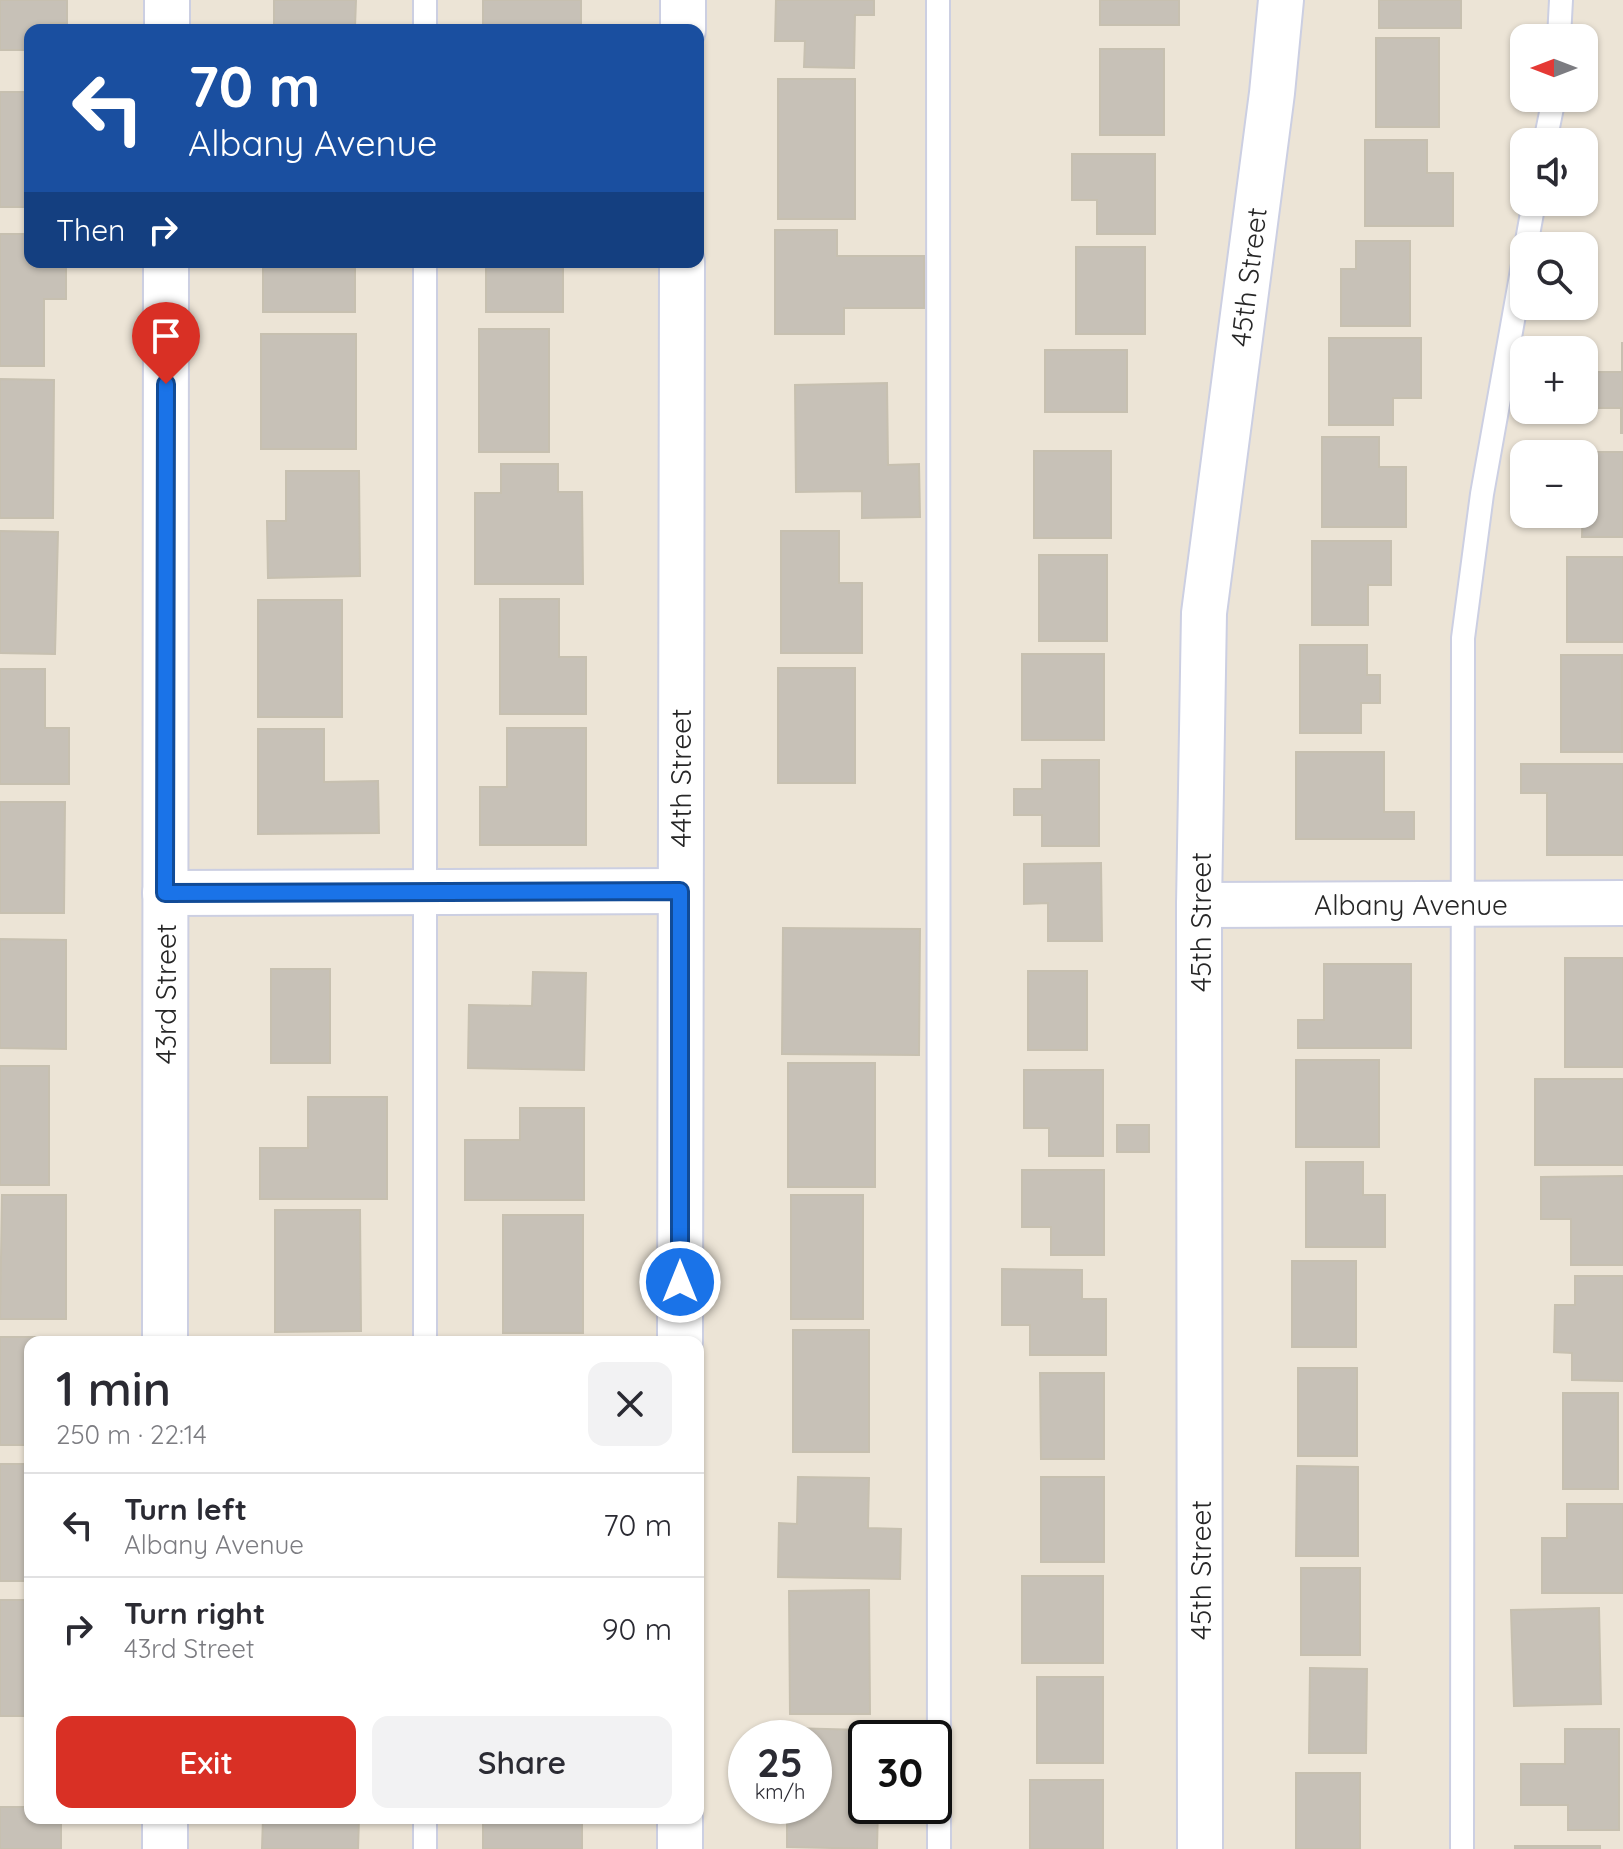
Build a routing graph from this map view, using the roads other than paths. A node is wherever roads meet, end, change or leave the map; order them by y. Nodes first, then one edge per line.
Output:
1 (167, 0) edge
2 (425, 0) edge
3 (683, 0) edge
4 (938, 0) edge
5 (1281, 0) edge
6 (1561, 0) edge
7 (167, 24) edge
8 (425, 24) edge
9 (683, 24) edge
10 (1560, 24) edge
11 (166, 268) edge
12 (425, 268) edge
13 (682, 268) edge
14 (1513, 320) edge
15 (680, 891) junction
16 (425, 892) junction
17 (165, 893) junction
18 (1623, 903) edge
19 (1462, 904) junction
20 (1199, 905) junction
21 (165, 1336) edge
22 (425, 1336) edge
23 (680, 1336) edge
24 (165, 1824) edge
25 (425, 1824) edge
26 (680, 1824) edge
27 (165, 1849) edge
28 (425, 1849) edge
29 (680, 1849) edge
30 (939, 1849) edge
31 (1200, 1849) edge
32 (1462, 1849) edge

1 - 7 street
2 - 8 lane
3 - 9 street
4 - 30 lane
5 - 20 street, 45th Street
6 - 10 lane
11 - 17 street, 43rd Street
12 - 16 lane
13 - 15 street, 44th Street
14 - 19 lane
15 - 16 street
15 - 23 street, 44th Street
16 - 17 street
16 - 22 lane
17 - 21 street, 43rd Street
18 - 19 street, Albany Avenue
19 - 20 street, Albany Avenue
19 - 32 lane
20 - 31 street, 45th Street
24 - 27 street
25 - 28 lane
26 - 29 street

